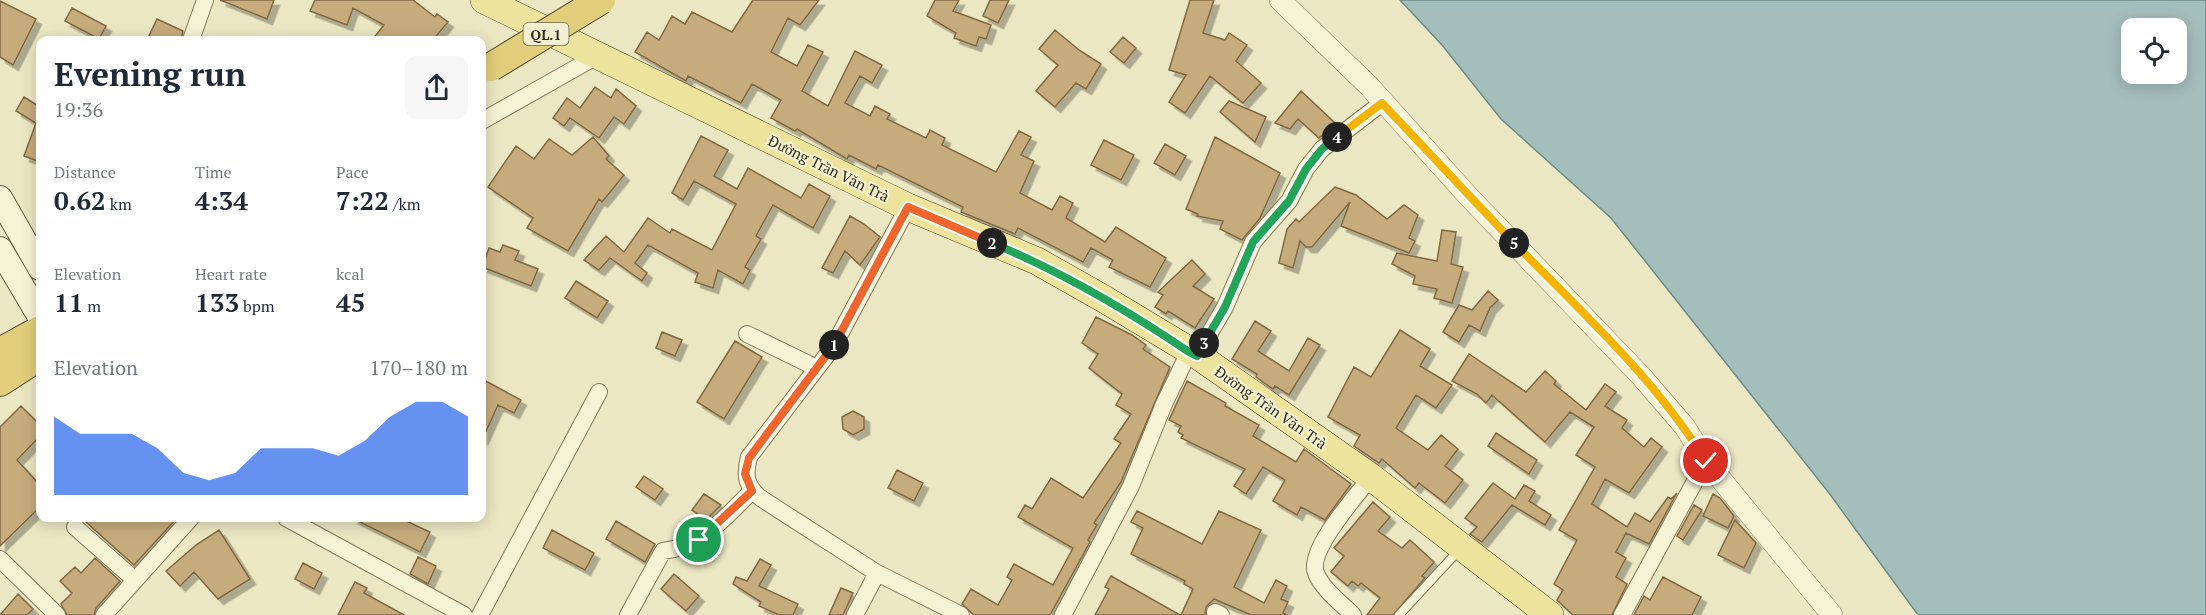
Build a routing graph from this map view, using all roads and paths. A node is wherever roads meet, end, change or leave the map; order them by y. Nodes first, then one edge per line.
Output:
1 (205, 0) edge
2 (484, 0) edge
3 (601, 0) edge
4 (1280, 0) edge
5 (192, 36) edge
6 (597, 56) junction
7 (486, 70) edge
8 (1382, 103) junction
9 (486, 119) edge
10 (0, 198) edge
11 (908, 207) junction
12 (0, 249) edge
13 (36, 256) edge
14 (36, 310) edge
15 (36, 332) edge
16 (747, 334) dead end
17 (0, 352) edge
18 (1193, 354) junction
19 (36, 359) edge
20 (818, 368) junction
21 (0, 382) edge
22 (599, 392) dead end
23 (1706, 461) junction
24 (1371, 477) junction
25 (752, 491) junction
26 (187, 522) edge
27 (293, 522) edge
28 (75, 527) dead end
29 (1462, 546) junction
30 (0, 559) edge
31 (877, 573) junction
32 (135, 580) junction
33 (1543, 614) edge
34 (57, 615) edge
35 (104, 615) edge
36 (464, 615) edge
37 (480, 615) edge
38 (628, 615) edge
39 (855, 615) edge
40 (961, 615) edge
41 (1063, 615) edge
42 (1353, 615) edge
43 (1399, 615) edge
44 (1622, 615) edge
45 (1832, 615) edge

1 - 5 street
2 - 6 main road, Đường Trần Văn Trà
3 - 7 highway, QL.1, bridge
4 - 8 street
6 - 9 street
6 - 11 main road, Đường Trần Văn Trà
8 - 18 street
8 - 23 street
10 - 13 main road
11 - 18 main road, Đường Trần Văn Trà
11 - 20 street
12 - 14 main road
15 - 17 highway
16 - 20 street
18 - 24 main road, Đường Trần Văn Trà
18 - 41 street
19 - 21 highway
20 - 25 street
22 - 37 street
23 - 44 street
23 - 45 street
24 - 29 main road, Đường Trần Văn Trà
24 - 42 street
25 - 31 street
25 - 38 street
26 - 32 street
27 - 36 street
28 - 32 street
29 - 33 main road, Đường Trần Văn Trà
29 - 43 lane
30 - 34 street
31 - 39 street
31 - 40 street
32 - 35 street

